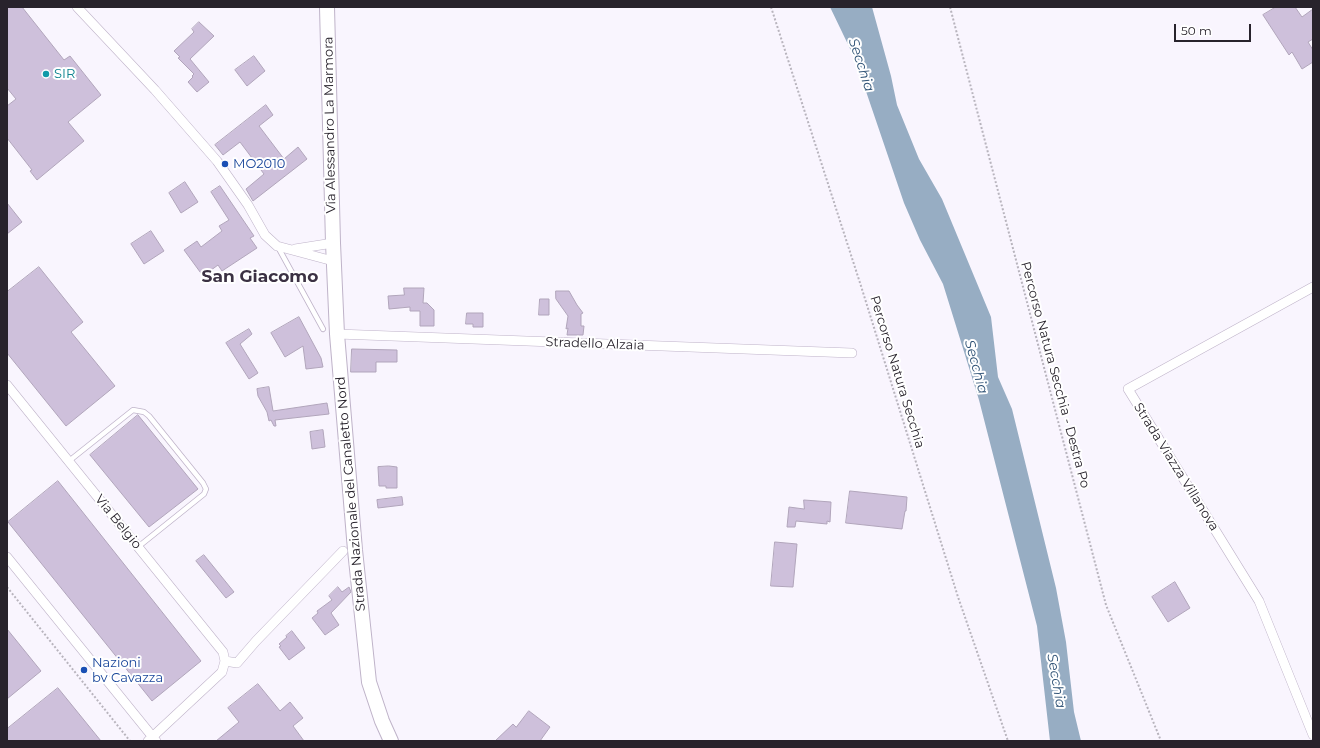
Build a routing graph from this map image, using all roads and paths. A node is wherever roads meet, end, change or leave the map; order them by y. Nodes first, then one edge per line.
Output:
1 (77, 7) edge
2 (327, 7) edge
3 (771, 7) edge
4 (950, 7) edge
5 (333, 243) junction
6 (277, 246) junction
7 (292, 250) junction
8 (334, 261) junction
9 (1313, 287) edge
10 (323, 329) dead end
11 (337, 334) junction
12 (852, 353) dead end
13 (7, 385) edge
14 (69, 461) junction
15 (138, 547) junction
16 (343, 551) dead end
17 (7, 557) edge
18 (7, 587) edge
19 (225, 661) junction
20 (1313, 735) edge
21 (152, 740) edge
22 (130, 741) edge
23 (391, 741) edge
24 (1008, 741) edge
25 (1161, 741) edge

1 - 6 street
2 - 5 main road, Via Alessandro La Marmora
3 - 24 path, Percorso Natura Secchia
4 - 25 path, Percorso Natura Secchia - Destra Po
5 - 7 street
5 - 8 main road, Strada Nazionale del Canaletto Nord
6 - 7 street
6 - 10 lane
7 - 8 street
8 - 11 main road, Strada Nazionale del Canaletto Nord
9 - 20 street, Strada Viazza Villanova
11 - 12 street, Stradello Alzaia
11 - 23 main road, Strada Nazionale del Canaletto Nord
13 - 14 street, Via Belgio
14 - 15 street, Via Belgio
14 - 15 lane
15 - 19 street, Via Belgio
16 - 19 street
17 - 21 street
18 - 22 path
19 - 21 street

